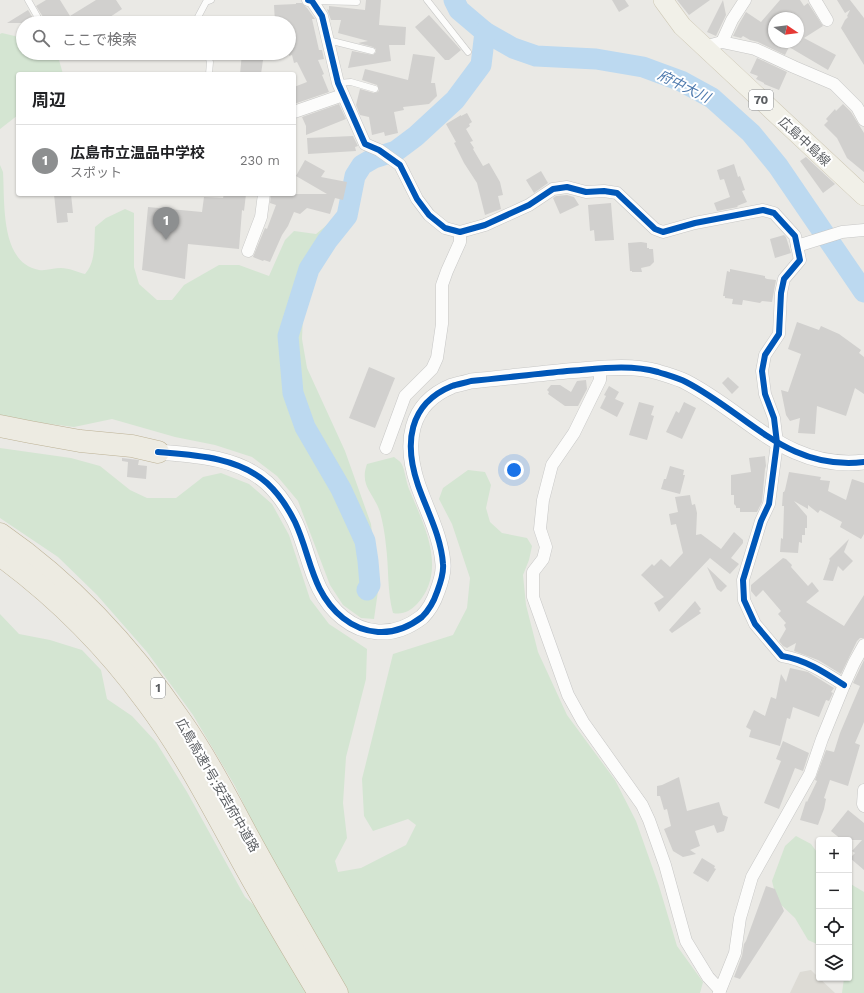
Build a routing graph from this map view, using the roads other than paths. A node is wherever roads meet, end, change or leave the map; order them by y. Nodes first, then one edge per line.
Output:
1 (28, 0) edge
2 (210, 0) edge
3 (310, 0) edge
4 (427, 0) edge
5 (663, 0) edge
6 (745, 0) edge
7 (815, 0) edge
8 (357, 2) dead end
9 (37, 16) edge
10 (199, 16) edge
11 (827, 20) dead end
12 (328, 40) junction
13 (722, 42) junction
14 (704, 47) junction
15 (372, 51) dead end
16 (468, 52) dead end
17 (209, 60) edge
18 (209, 72) edge
19 (338, 83) junction
20 (375, 89) dead end
21 (343, 95) junction
22 (296, 111) edge
23 (864, 120) edge
24 (264, 196) edge
25 (864, 196) edge
26 (864, 230) edge
27 (460, 232) junction
28 (800, 246) junction
29 (248, 251) dead end
30 (600, 369) junction
31 (402, 407) junction
32 (418, 414) junction
33 (0, 426) edge
34 (0, 436) edge
35 (776, 443) junction
36 (386, 448) dead end
37 (158, 452) junction
38 (864, 462) edge
39 (0, 534) edge
40 (0, 555) edge
41 (864, 645) edge
42 (844, 685) junction
43 (864, 790) edge
44 (864, 806) edge
45 (263, 882) junction
46 (719, 991) edge
47 (319, 993) edge
48 (338, 993) edge

1 - 9 lane
2 - 10 lane
3 - 8 lane
3 - 12 street
4 - 16 lane
5 - 14 main road, 広島中島線 / 70
6 - 13 street
7 - 11 street
12 - 15 lane
12 - 19 street
13 - 14 street
13 - 23 street
14 - 25 main road, 広島中島線 / 70
17 - 18 lane
19 - 20 lane
19 - 21 street
21 - 22 street
21 - 27 street
24 - 29 street
26 - 28 street
27 - 28 street
27 - 31 street
28 - 35 street
30 - 32 street
30 - 35 street
30 - 46 street
31 - 32 street
31 - 36 street
32 - 37 street
33 - 37 highway
34 - 37 highway
35 - 38 street
35 - 42 street
39 - 45 highway, 広島高速1号;安芸府中道路 / 1
40 - 45 highway, 広島高速1号;安芸府中道路 / 1
41 - 42 street
42 - 46 street
43 - 44 street
45 - 47 highway, 広島高速1号;安芸府中道路 / 1
45 - 48 highway, 広島高速1号;安芸府中道路 / 1

